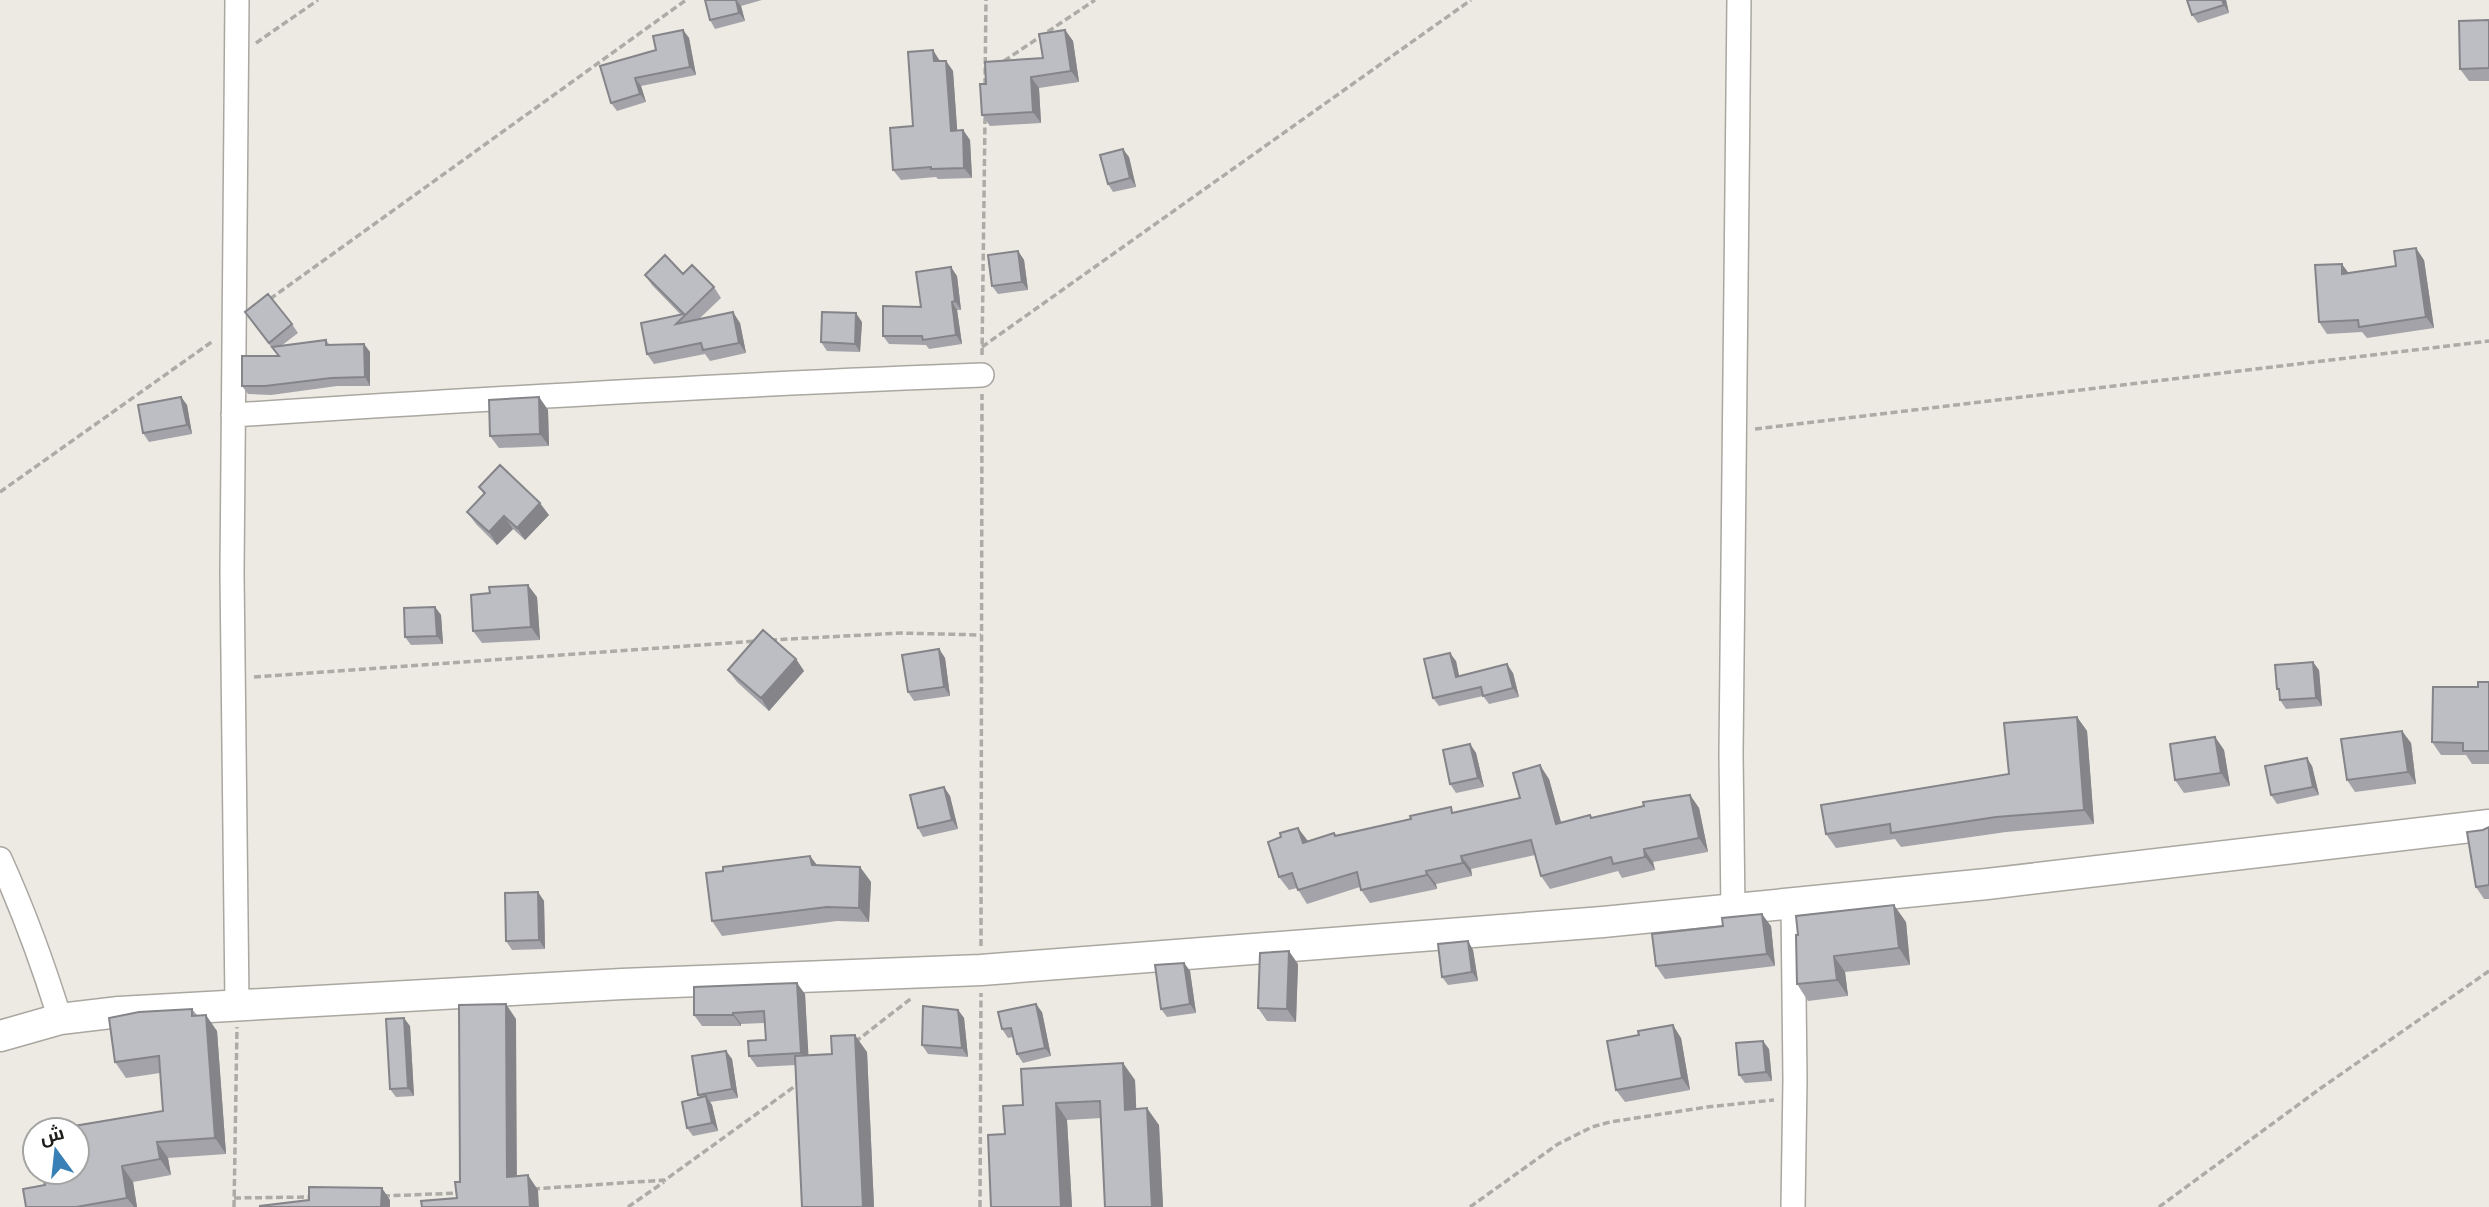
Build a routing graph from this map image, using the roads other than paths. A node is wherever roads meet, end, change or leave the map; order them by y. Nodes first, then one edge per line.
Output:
1 (237, 0) edge
2 (1739, 0) edge
3 (982, 375) road end
4 (233, 415) junction
5 (2489, 825) edge
6 (0, 859) edge
7 (1793, 905) junction
8 (1733, 910) junction
9 (237, 1004) junction
10 (60, 1019) junction
11 (0, 1036) edge
12 (1793, 1207) edge

1 - 4 street
2 - 8 street
3 - 4 street
4 - 9 street
5 - 7 main road
6 - 10 street
7 - 8 main road
7 - 12 street
8 - 9 main road
9 - 10 main road
10 - 11 main road

